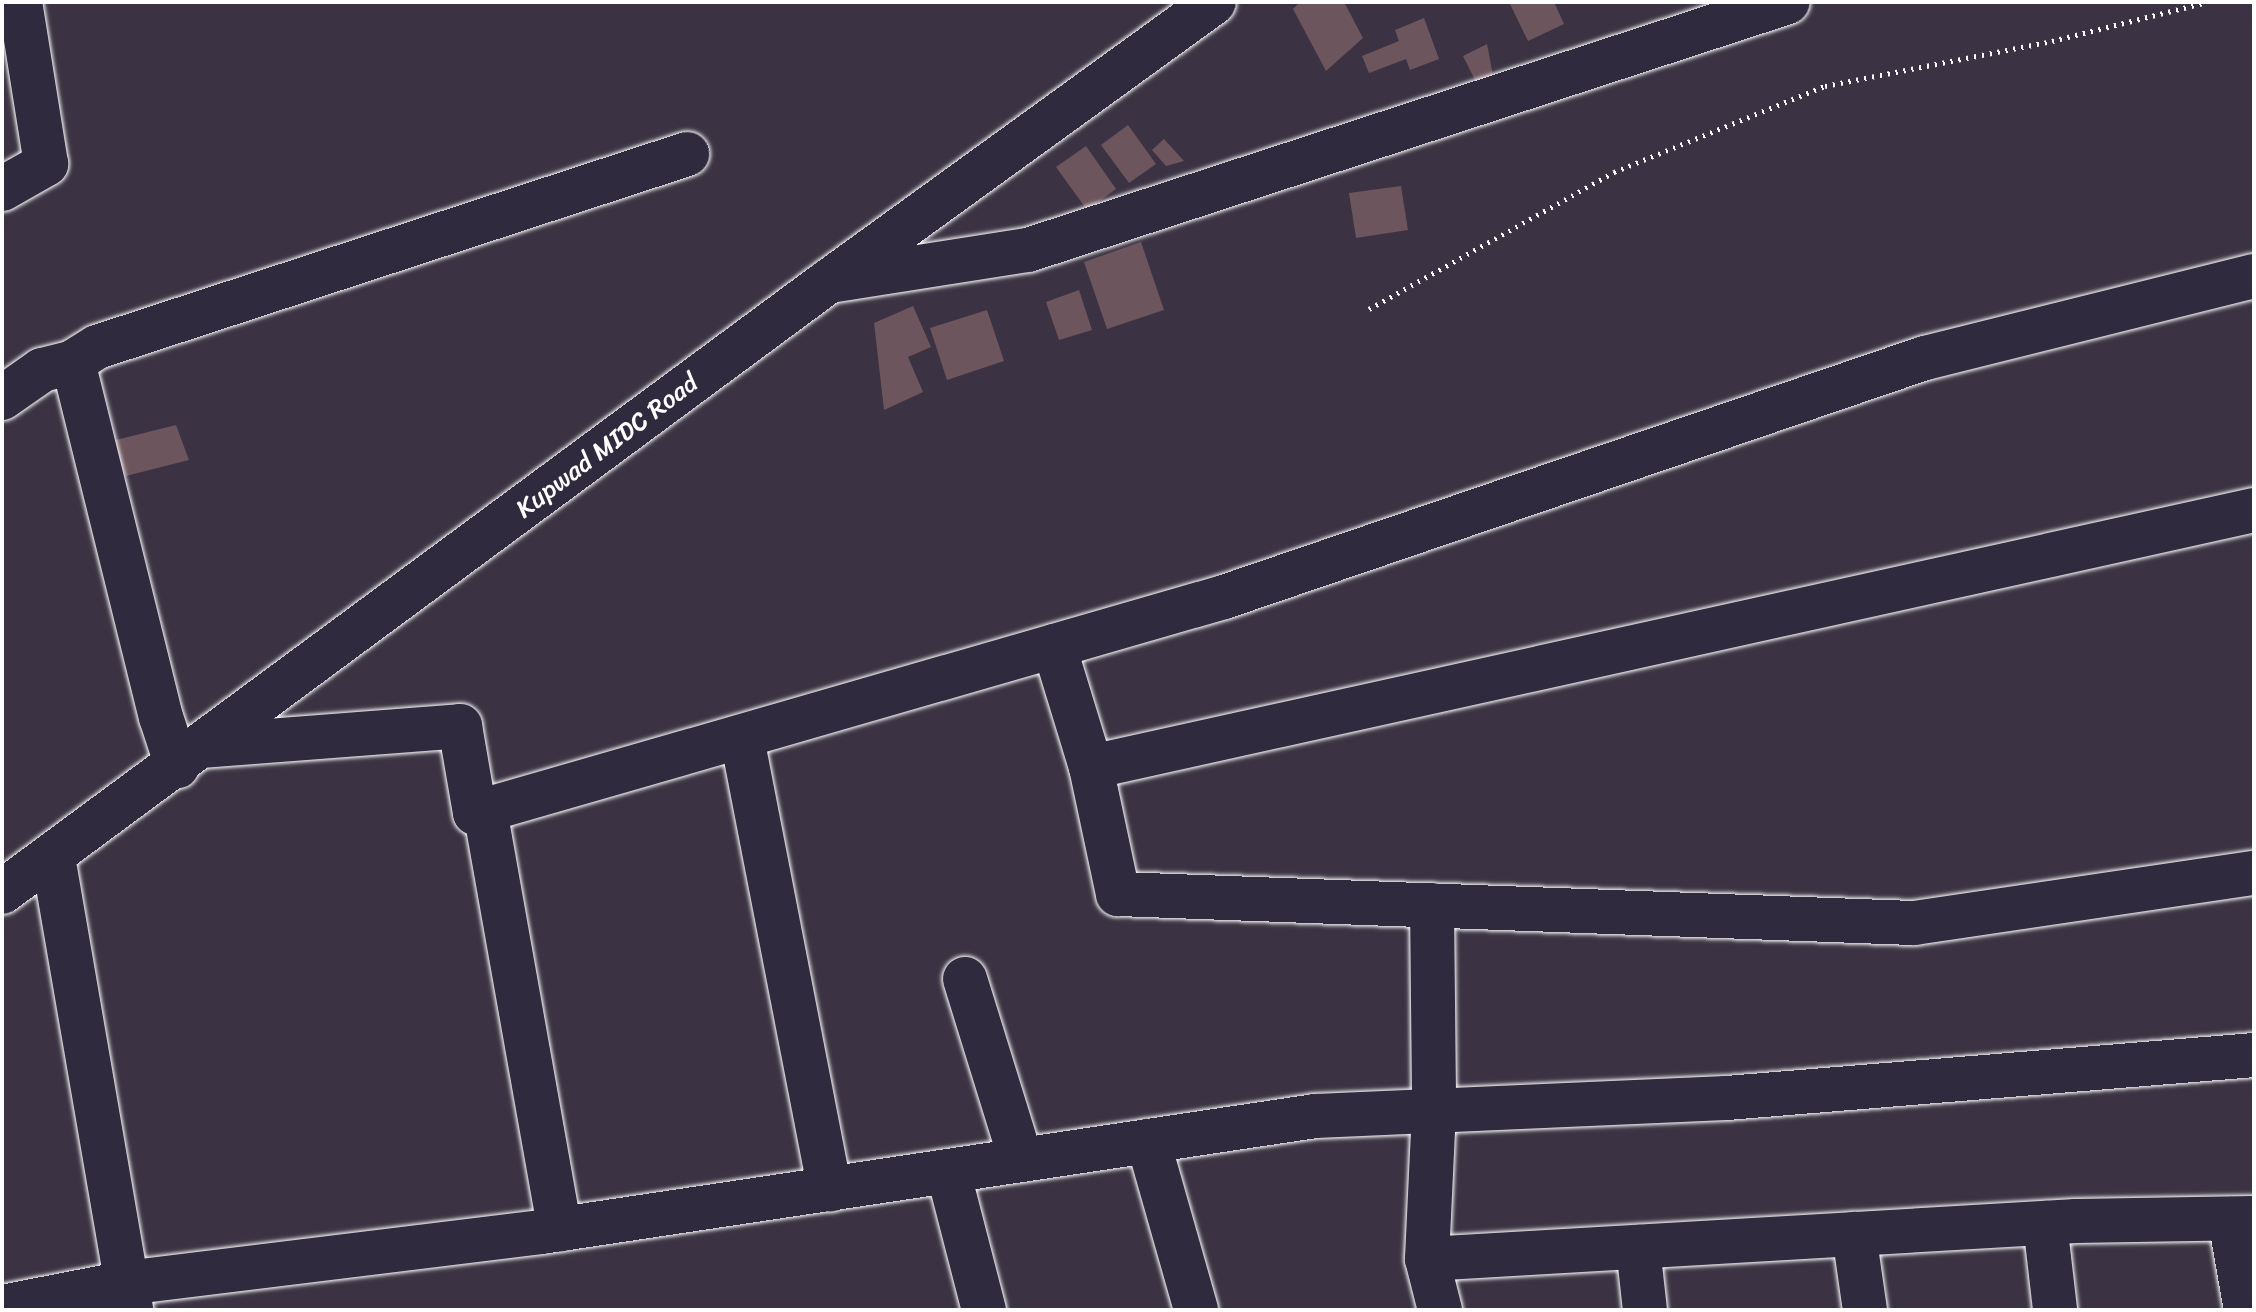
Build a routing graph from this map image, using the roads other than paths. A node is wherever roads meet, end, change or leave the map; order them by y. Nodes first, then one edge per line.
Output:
1 (20, 2) edge
2 (1214, 2) edge
3 (1788, 2) edge
4 (687, 154) dead end
5 (2, 189) edge
6 (2254, 276) edge
7 (829, 281) junction
8 (73, 362) junction
9 (2, 398) edge
10 (2254, 510) edge
11 (1054, 646) junction
12 (742, 738) junction
13 (190, 756) junction
14 (1091, 767) junction
15 (485, 810) junction
16 (53, 857) junction
17 (2254, 873) edge
18 (2, 892) edge
19 (1432, 905) junction
20 (965, 979) dead end
21 (2254, 1055) edge
22 (1434, 1110) junction
23 (1148, 1141) junction
24 (1021, 1160) junction
25 (948, 1171) junction
26 (830, 1189) junction
27 (2242, 1218) edge
28 (2045, 1223) junction
29 (560, 1229) junction
30 (1854, 1234) junction
31 (1638, 1247) junction
32 (1427, 1259) junction
33 (129, 1297) edge
34 (2, 1307) edge
35 (984, 1310) edge
36 (1196, 1310) edge
37 (1440, 1310) edge
38 (1645, 1310) edge
39 (1865, 1310) edge
40 (2055, 1310) edge
41 (2246, 1310) edge

1 - 5 street
2 - 7 street, Kupwad MIDC Road
3 - 7 street
4 - 8 street
6 - 11 street
7 - 13 street, Kupwad MIDC Road
8 - 9 street
8 - 13 street
10 - 14 street
11 - 12 street
11 - 14 street
12 - 15 street
12 - 26 street
13 - 15 street
13 - 16 street, Kupwad MIDC Road
14 - 19 street
15 - 29 street
16 - 18 street, Kupwad MIDC Road
16 - 33 street
17 - 19 street
19 - 22 street
20 - 24 street
21 - 22 street
22 - 23 street
22 - 32 street
23 - 24 street
23 - 36 street
24 - 25 street
25 - 26 street
25 - 35 street
26 - 29 street
27 - 28 street
27 - 41 street
28 - 30 street
28 - 40 street
29 - 33 street
30 - 31 street
30 - 39 street
31 - 32 street
31 - 38 street
32 - 37 street
33 - 34 street

